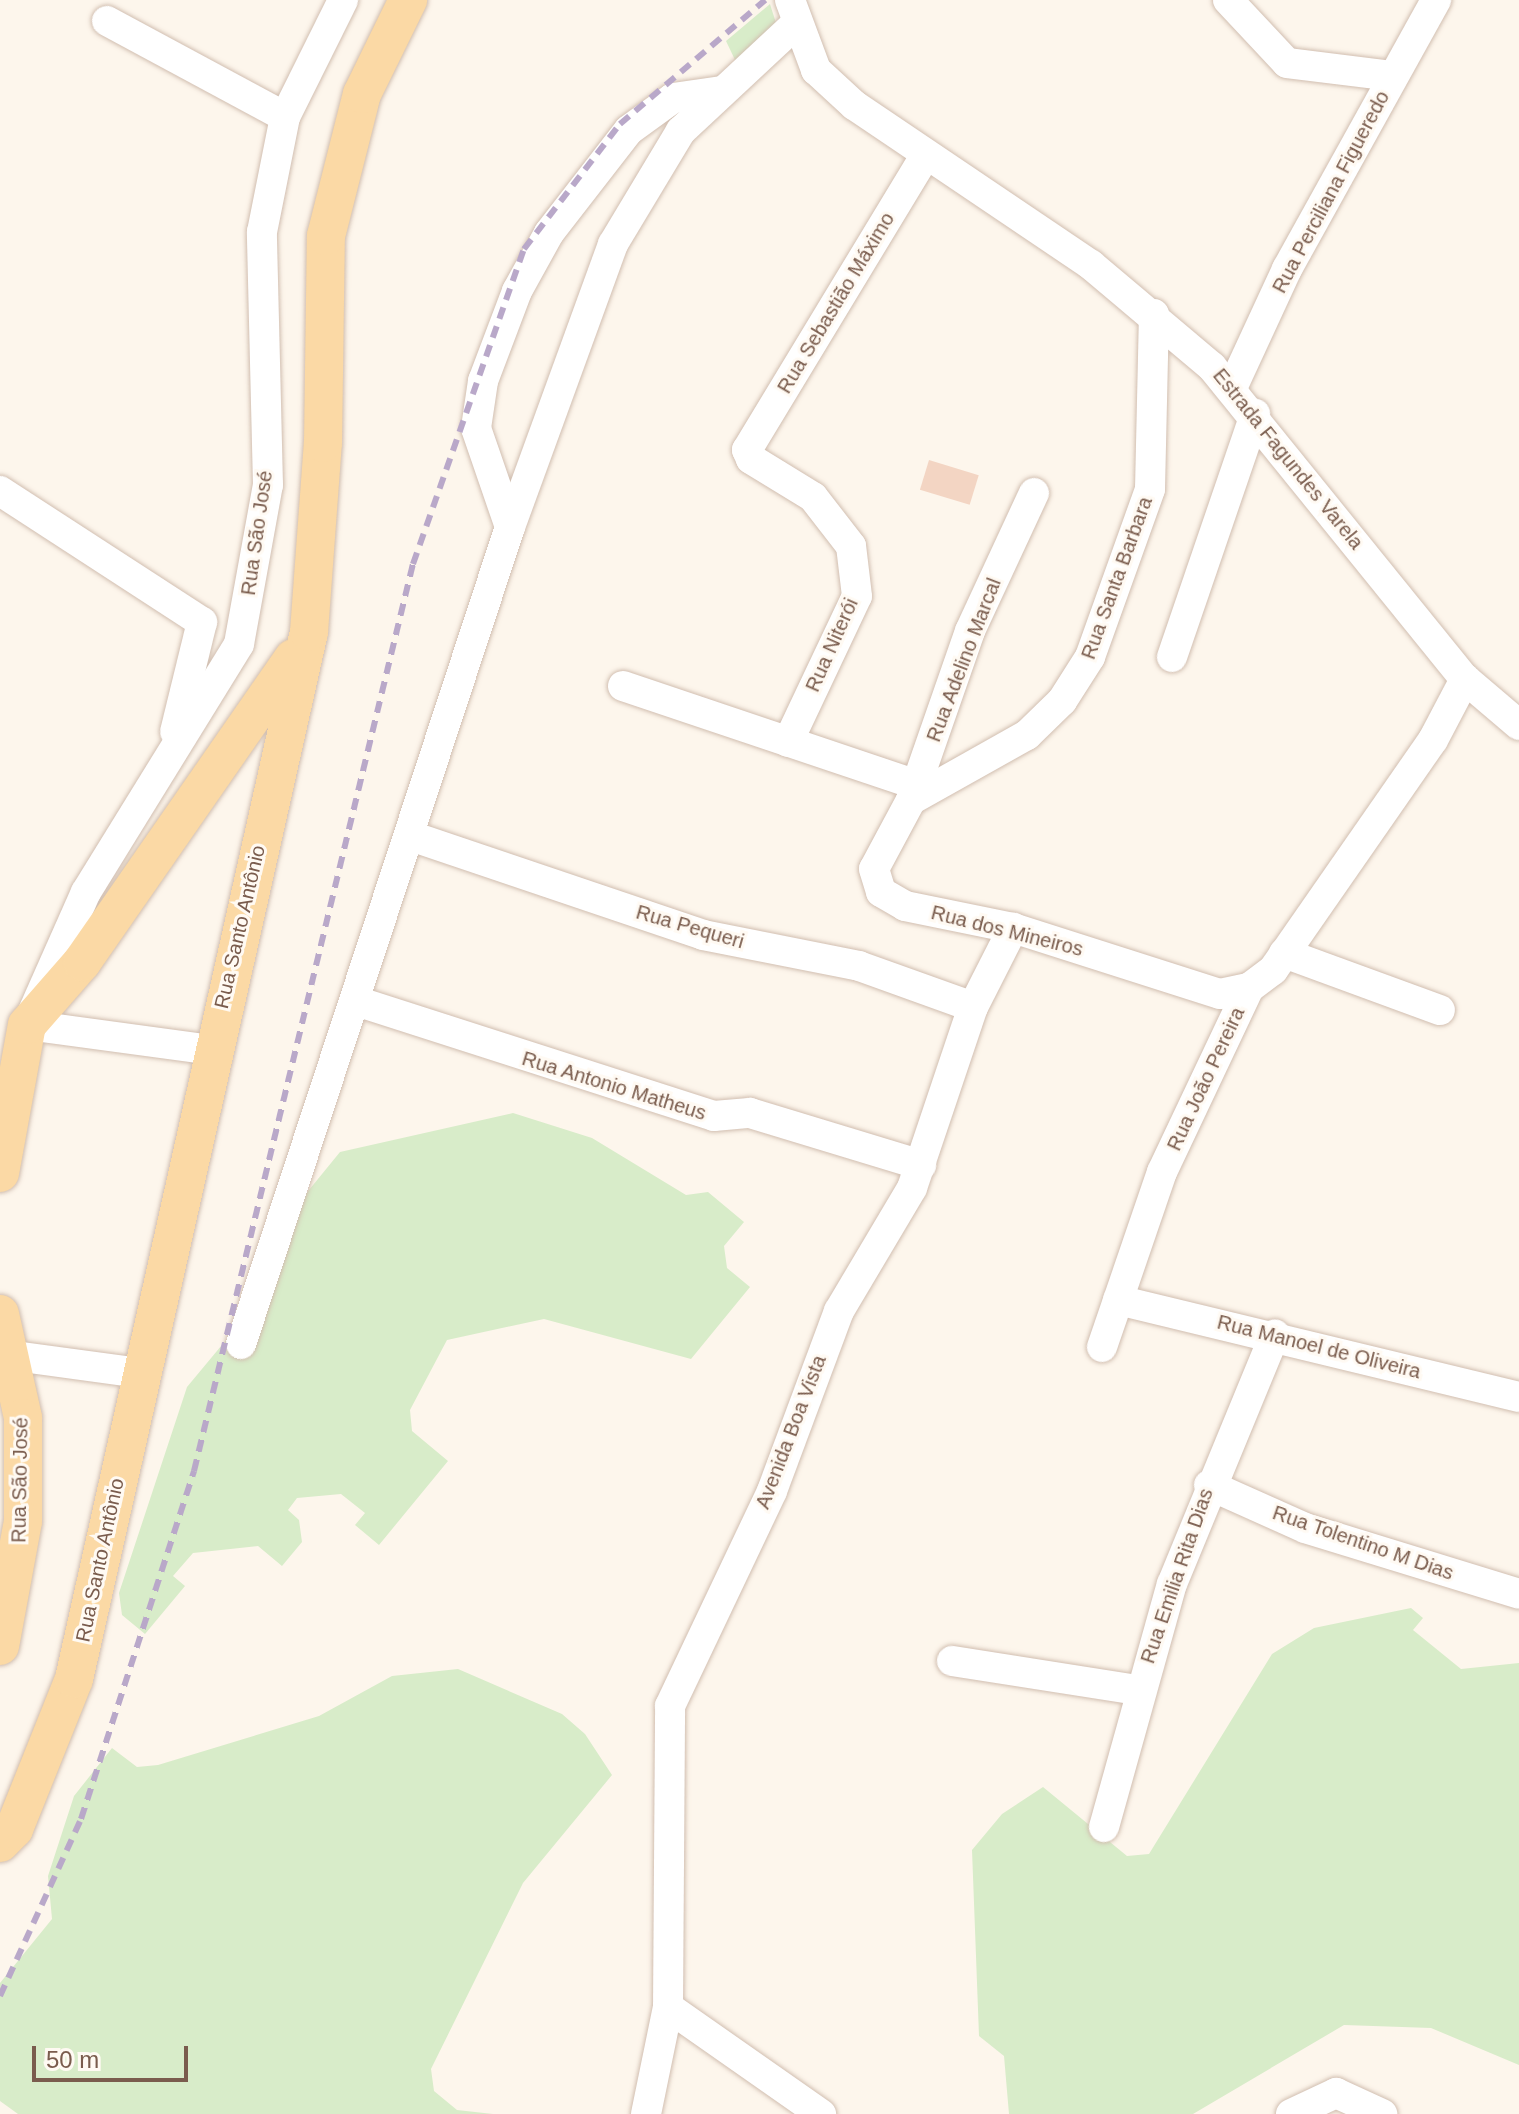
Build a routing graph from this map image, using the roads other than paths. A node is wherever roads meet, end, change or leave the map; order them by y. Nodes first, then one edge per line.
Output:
1 (343, 0) edge
2 (408, 0) edge
3 (1228, 0) edge
4 (1436, 0) edge
5 (794, 12) edge
6 (107, 21) dead end
7 (1393, 76) junction
8 (722, 91) junction
9 (285, 117) junction
10 (925, 156) junction
11 (1154, 314) junction
12 (1232, 388) junction
13 (1255, 414) junction
14 (747, 450) joint
15 (0, 491) edge
16 (1034, 493) dead end
17 (510, 527) junction
18 (309, 632) junction
19 (1172, 657) dead end
20 (1465, 679) junction
21 (623, 686) dead end
22 (1513, 706) edge
23 (788, 742) junction
24 (168, 760) junction
25 (914, 792) junction
26 (411, 836) junction
27 (1013, 928) junction
28 (1284, 953) junction
29 (1249, 988) junction
30 (356, 1001) junction
31 (973, 1007) junction
32 (1440, 1010) dead end
33 (27, 1025) junction
34 (212, 1050) junction
35 (921, 1165) junction
36 (0, 1173) edge
37 (1118, 1300) junction
38 (0, 1314) edge
39 (1275, 1334) junction
40 (241, 1344) dead end
41 (1102, 1347) dead end
42 (5, 1355) edge
43 (141, 1373) junction
44 (1519, 1397) edge
45 (1209, 1485) junction
46 (1519, 1594) edge
47 (0, 1646) edge
48 (952, 1661) dead end
49 (1137, 1690) junction
50 (1104, 1827) dead end
51 (0, 1843) edge
52 (668, 2007) junction
53 (646, 2114) edge
54 (821, 2114) edge
55 (1291, 2114) edge
56 (1382, 2114) edge

1 - 9 street, Rua São José
2 - 18 main road, Rua Santo Antônio
3 - 7 street
4 - 7 street, Rua Perciliana Figueredo
5 - 8 street
5 - 10 street, Estrada Fagundes Varela
6 - 9 street
7 - 12 street, Rua Perciliana Figueredo
8 - 17 street
8 - 17 street
9 - 24 street, Rua São José
10 - 11 street, Estrada Fagundes Varela
10 - 14 street, Rua Sebastião Máximo
11 - 12 street, Estrada Fagundes Varela
11 - 25 street, Rua Santa Barbara
12 - 13 street, Estrada Fagundes Varela
13 - 19 street
13 - 20 street, Estrada Fagundes Varela
14 - 23 street, Rua Niterói
15 - 24 street
16 - 25 street, Rua Adelino Marcal
17 - 26 street
18 - 33 main road
18 - 34 main road, Rua Santo Antônio
20 - 22 street, Estrada Fagundes Varela
20 - 28 street, Rua João Pereira
21 - 23 street
23 - 25 street
24 - 33 street, Rua São José
25 - 27 street, Rua dos Mineiros
26 - 30 street
26 - 31 street, Rua Pequeri
27 - 29 street, Rua dos Mineiros
27 - 31 street, Avenida Boa Vista
28 - 29 street, Rua João Pereira
28 - 32 street
29 - 37 street, Rua João Pereira
30 - 35 street, Rua Antonio Matheus
30 - 40 street
31 - 35 street, Avenida Boa Vista
33 - 34 street
33 - 36 main road, Rua São José
34 - 43 main road, Rua Santo Antônio
35 - 52 street, Avenida Boa Vista
37 - 39 street, Rua Manoel de Oliveira
37 - 41 street, Rua João Pereira
38 - 42 main road, Rua São José
39 - 44 street, Rua Manoel de Oliveira
39 - 45 street, Rua Emilia Rita Dias
42 - 43 street
42 - 47 main road, Rua São José
43 - 51 main road, Rua Santo Antônio
45 - 46 street, Rua Tolentino M Dias
45 - 49 street, Rua Emilia Rita Dias
48 - 49 street
49 - 50 street, Rua Emilia Rita Dias
52 - 53 street, Avenida Boa Vista
52 - 54 street
55 - 56 street

